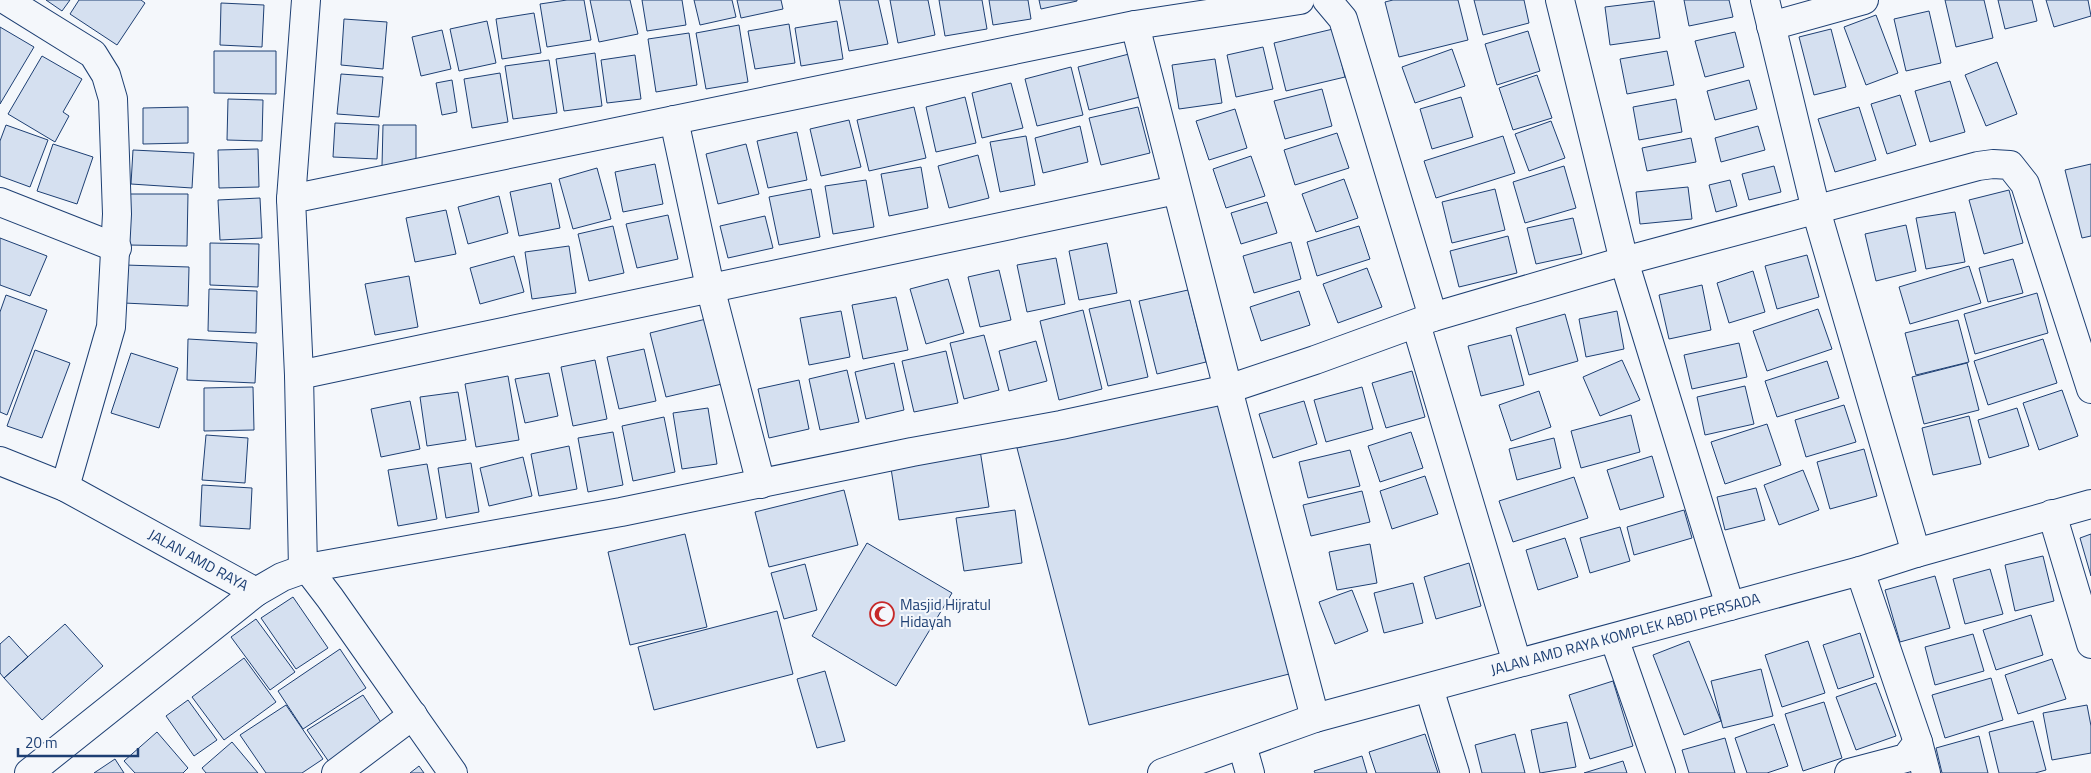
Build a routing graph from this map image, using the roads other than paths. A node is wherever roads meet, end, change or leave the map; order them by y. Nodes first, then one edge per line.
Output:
1 (6, 0) edge
2 (306, 0) edge
3 (1300, 0) edge
4 (1327, 0) edge
5 (1560, 0) edge
6 (1765, 0) edge
7 (1864, 0) edge
8 (1135, 25) junction
9 (1771, 26) junction
10 (674, 120) junction
11 (1176, 190) junction
12 (291, 199) junction
13 (0, 202) edge
14 (1816, 210) junction
15 (117, 248) junction
16 (1624, 261) junction
17 (710, 287) junction
18 (1425, 320) junction
19 (298, 375) junction
20 (1228, 388) junction
21 (2091, 388) edge
22 (0, 461) edge
23 (761, 484) junction
24 (64, 487) junction
25 (2091, 504) edge
26 (2052, 514) junction
27 (1916, 553) junction
28 (305, 569) junction
29 (1860, 571) junction
30 (256, 592) junction
31 (1730, 606) junction
32 (1614, 638) junction
33 (2091, 644) edge
34 (1517, 663) junction
35 (1429, 688) junction
36 (413, 715) junction
37 (1315, 718) junction
38 (1918, 742) junction
39 (1242, 745) junction
40 (29, 773) edge
41 (336, 773) edge
42 (453, 773) edge
43 (1162, 773) edge
44 (1250, 773) edge
45 (1455, 773) edge
46 (1661, 773) edge
47 (1849, 773) edge
48 (1926, 773) edge

1 - 15 street
2 - 12 street
3 - 8 street
4 - 18 street
5 - 16 street
6 - 9 street
7 - 9 street
8 - 10 street
8 - 11 street
9 - 14 street
10 - 12 street
10 - 17 street
11 - 17 street
11 - 20 street
12 - 19 street
13 - 15 street
14 - 16 street, JALAN AMD RAYA
14 - 21 street, JALAN AMD RAYA
14 - 27 street
15 - 24 street
16 - 18 street, JALAN AMD RAYA
16 - 31 street
17 - 19 street
17 - 23 street
18 - 20 street, JALAN AMD RAYA
18 - 34 street
19 - 28 street
20 - 23 street, JALAN AMD RAYA
20 - 37 street
22 - 24 street, JALAN AMD RAYA
23 - 28 street, JALAN AMD RAYA
24 - 30 street, JALAN AMD RAYA
25 - 26 street, JALAN AMD RAYA KOMPLEK ABDI PERSADA
26 - 27 street, JALAN AMD RAYA KOMPLEK ABDI PERSADA
26 - 33 street
27 - 29 street, JALAN AMD RAYA KOMPLEK ABDI PERSADA
28 - 30 street, JALAN AMD RAYA
28 - 36 street
29 - 31 street, JALAN AMD RAYA KOMPLEK ABDI PERSADA
29 - 38 street
30 - 40 street
31 - 32 street, JALAN AMD RAYA KOMPLEK ABDI PERSADA
32 - 34 street, JALAN AMD RAYA KOMPLEK ABDI PERSADA
32 - 46 street
34 - 35 street, JALAN AMD RAYA KOMPLEK ABDI PERSADA
35 - 37 street, JALAN AMD RAYA KOMPLEK ABDI PERSADA
35 - 45 street
36 - 41 street
36 - 42 street
37 - 39 street, JALAN AMD RAYA KOMPLEK ABDI PERSADA
38 - 47 street
38 - 48 street
39 - 43 street, JALAN AMD RAYA KOMPLEK ABDI PERSADA
39 - 44 street

